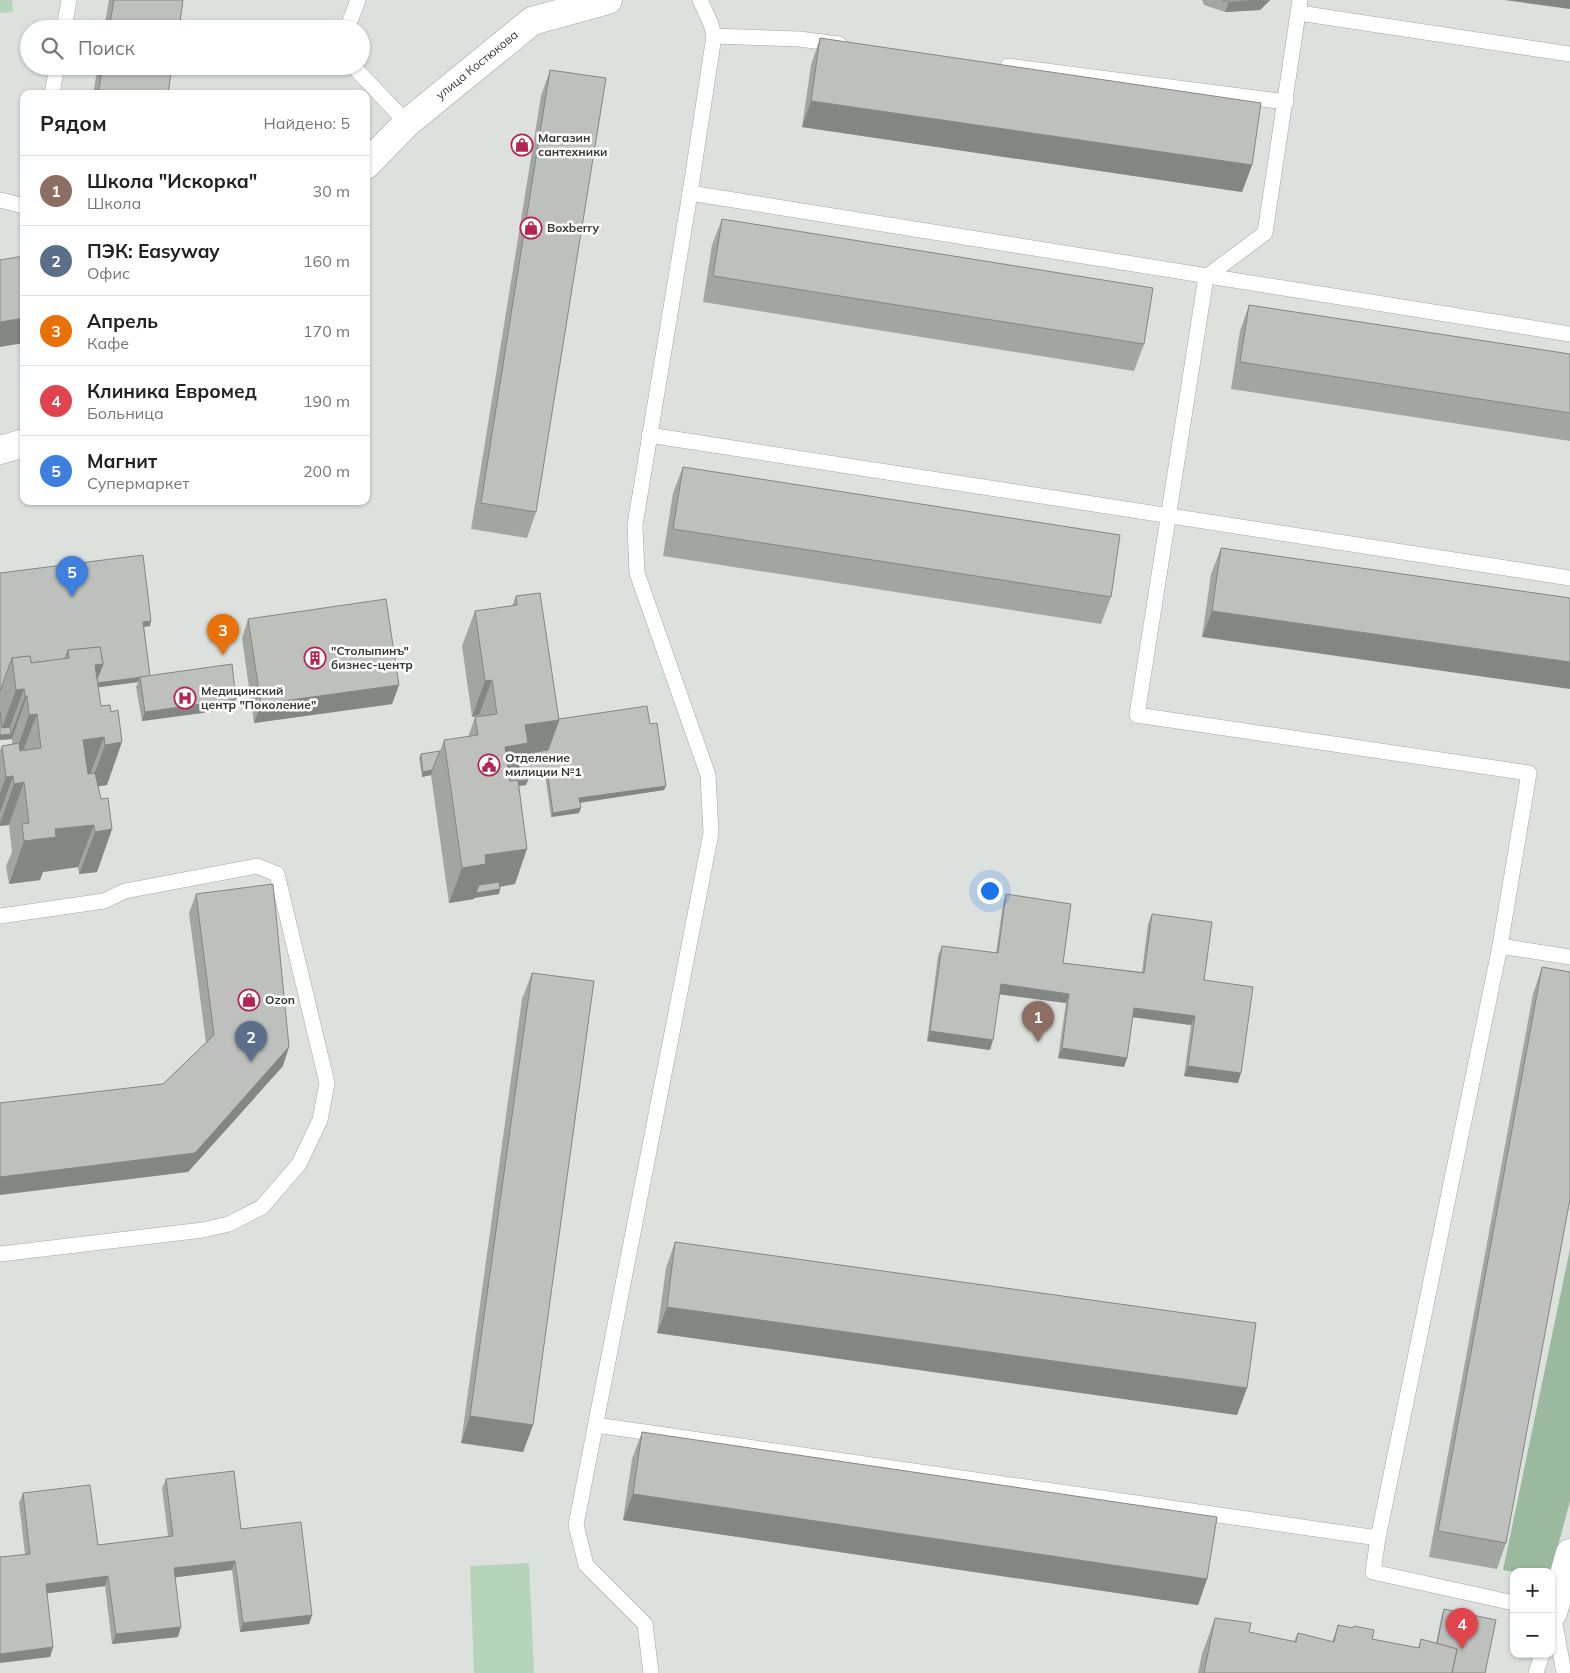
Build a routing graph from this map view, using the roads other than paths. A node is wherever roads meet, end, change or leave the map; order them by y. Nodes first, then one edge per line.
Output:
1 (70, 0) edge
2 (358, 0) edge
3 (608, 0) edge
4 (700, 0) edge
5 (1299, 6) edge
6 (66, 20) edge
7 (350, 20) edge
8 (714, 36) junction
9 (858, 47) edge
10 (1570, 54) edge
11 (994, 64) edge
12 (55, 75) edge
13 (362, 75) edge
14 (53, 90) edge
15 (1286, 102) junction
16 (407, 123) junction
17 (370, 161) edge
18 (690, 193) junction
19 (0, 200) edge
20 (20, 207) edge
21 (20, 209) edge
22 (0, 213) edge
23 (1206, 277) junction
24 (1570, 334) edge
25 (649, 435) junction
26 (20, 444) edge
27 (0, 450) edge
28 (1167, 515) junction
29 (1570, 578) edge
30 (0, 916) edge
31 (1500, 946) junction
32 (1570, 957) edge
33 (0, 1254) edge
34 (596, 1425) junction
35 (1378, 1538) junction
36 (1570, 1553) edge
37 (1510, 1602) edge
38 (1553, 1613) edge
39 (1555, 1630) edge
40 (1541, 1658) edge
41 (651, 1673) edge
42 (1536, 1673) edge
43 (1564, 1673) edge

1 - 6 lane
2 - 7 lane
3 - 16 main road, улица Костюкова
4 - 8 lane
5 - 10 lane
5 - 15 lane
8 - 9 lane
8 - 18 lane
11 - 15 lane
12 - 14 lane
13 - 16 lane
15 - 23 lane
16 - 17 main road, улица Костюкова
18 - 23 lane
18 - 25 lane
19 - 20 lane
21 - 22 lane
23 - 24 lane
23 - 28 lane
25 - 28 lane
25 - 34 lane
26 - 27 main road
28 - 29 lane
28 - 31 lane
30 - 33 lane
31 - 32 lane
31 - 35 lane
34 - 35 lane
34 - 41 lane
35 - 37 lane
36 - 38 main road
39 - 43 lane
40 - 42 lane

